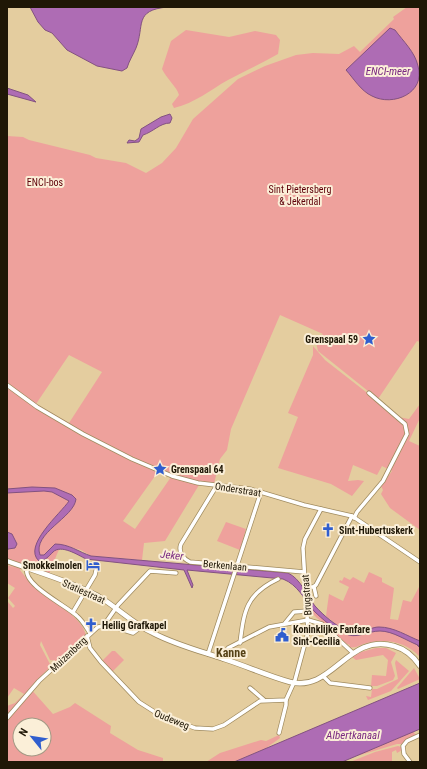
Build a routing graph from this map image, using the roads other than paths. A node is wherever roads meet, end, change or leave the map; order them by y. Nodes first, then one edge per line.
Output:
1 (7, 385) edge
2 (369, 393) dead end
3 (217, 486) junction
4 (261, 492) junction
5 (322, 509) junction
6 (353, 517) junction
7 (7, 561) edge
8 (420, 562) edge
9 (97, 566) dead end
10 (237, 567) junction
11 (27, 569) junction
12 (304, 572) junction
13 (176, 573) dead end
14 (278, 579) dead end
15 (306, 587) junction
16 (314, 587) junction
17 (86, 590) junction
18 (316, 596) dead end
19 (116, 608) junction
20 (308, 611) junction
21 (73, 612) junction
22 (308, 620) junction
23 (285, 623) junction
24 (104, 625) junction
25 (142, 627) junction
26 (88, 634) junction
27 (240, 643) junction
28 (353, 653) junction
29 (208, 654) junction
30 (224, 659) junction
31 (420, 666) edge
32 (323, 676) junction
33 (294, 683) junction
34 (368, 687) dead end
35 (250, 688) dead end
36 (264, 700) junction
37 (286, 700) junction
38 (7, 718) edge
39 (279, 733) dead end
40 (420, 735) edge
41 (410, 762) edge

1 - 3 street, Onderstraat
2 - 6 street
3 - 4 street, Onderstraat
3 - 10 street, Berkenlaan
4 - 5 street, Onderstraat
4 - 10 street
5 - 6 street, Onderstraat
5 - 12 street, Brugstraat
6 - 8 street
6 - 16 street
7 - 11 main road, Statiestraat
9 - 17 street
10 - 12 street, Berkenlaan
10 - 29 street
11 - 17 main road, Statiestraat
11 - 21 street, Oudeweg
12 - 15 street, Brugstraat
13 - 19 street
14 - 27 street
15 - 16 street
15 - 20 street, Brugstraat
16 - 18 street
17 - 19 main road, Statiestraat
17 - 21 street
19 - 24 street
19 - 25 main road, Statiestraat
20 - 22 street, Brugstraat
20 - 23 street
21 - 26 street, Oudeweg
22 - 23 street
22 - 28 street
22 - 33 street, Brugstraat
23 - 27 street
24 - 25 street
24 - 26 street, Muizenberg
25 - 29 main road, Statiestraat
26 - 36 street, Oudeweg
26 - 38 street, Muizenberg
27 - 30 street
28 - 31 main road
28 - 32 main road
29 - 30 main road, Statiestraat
30 - 33 main road, Statiestraat
32 - 33 main road
32 - 34 street
33 - 37 street
35 - 36 street
36 - 37 street, Oudeweg
37 - 39 street
40 - 41 street

